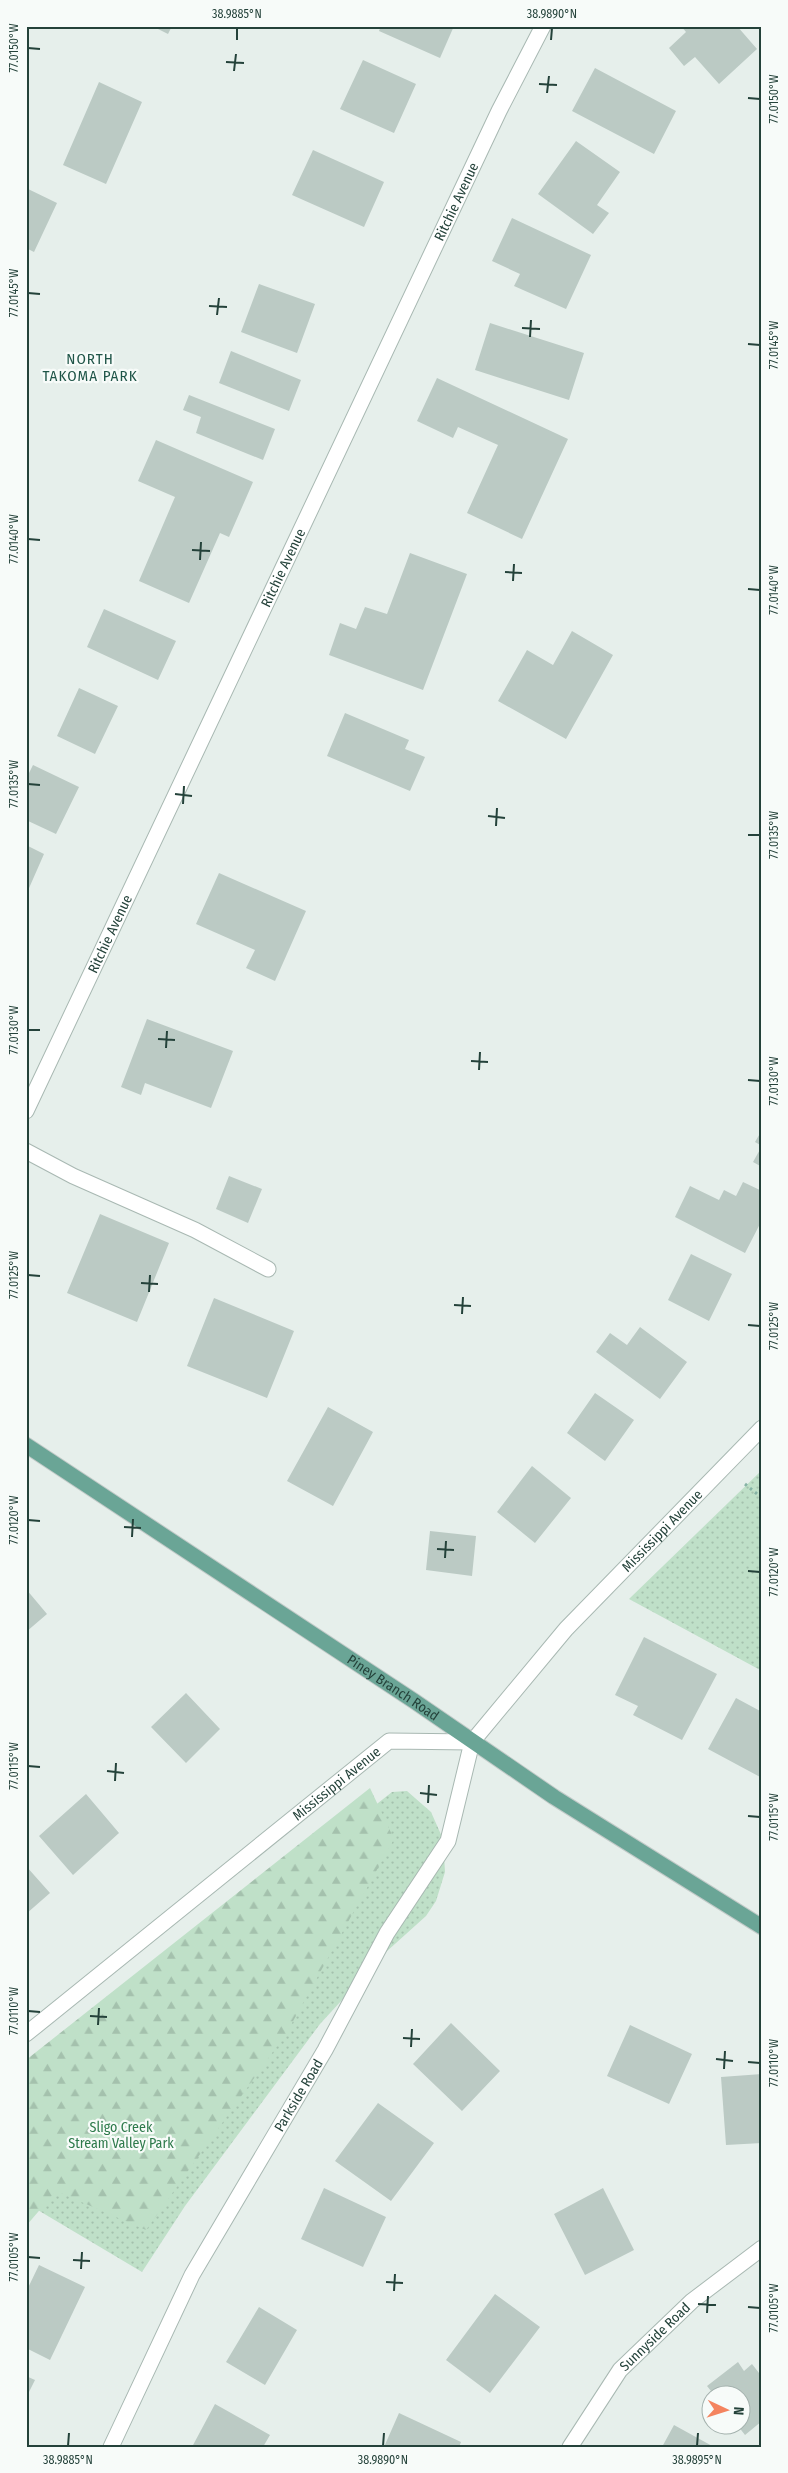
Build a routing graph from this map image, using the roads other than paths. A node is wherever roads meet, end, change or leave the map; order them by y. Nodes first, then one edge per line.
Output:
1 (543, 26) edge
2 (26, 1110) edge
3 (26, 1151) edge
4 (268, 1269) dead end
5 (762, 1428) edge
6 (26, 1445) edge
7 (472, 1742) junction
8 (762, 1927) edge
9 (26, 2034) edge
10 (762, 2248) edge
11 (111, 2447) edge
12 (570, 2447) edge

1 - 2 street, Ritchie Avenue
3 - 4 street
5 - 7 street, Mississippi Avenue
6 - 7 main road, Piney Branch Road
7 - 8 main road, Piney Branch Road
7 - 9 street, Mississippi Avenue
7 - 11 street, Parkside Road
10 - 12 street, Sunnyside Road

